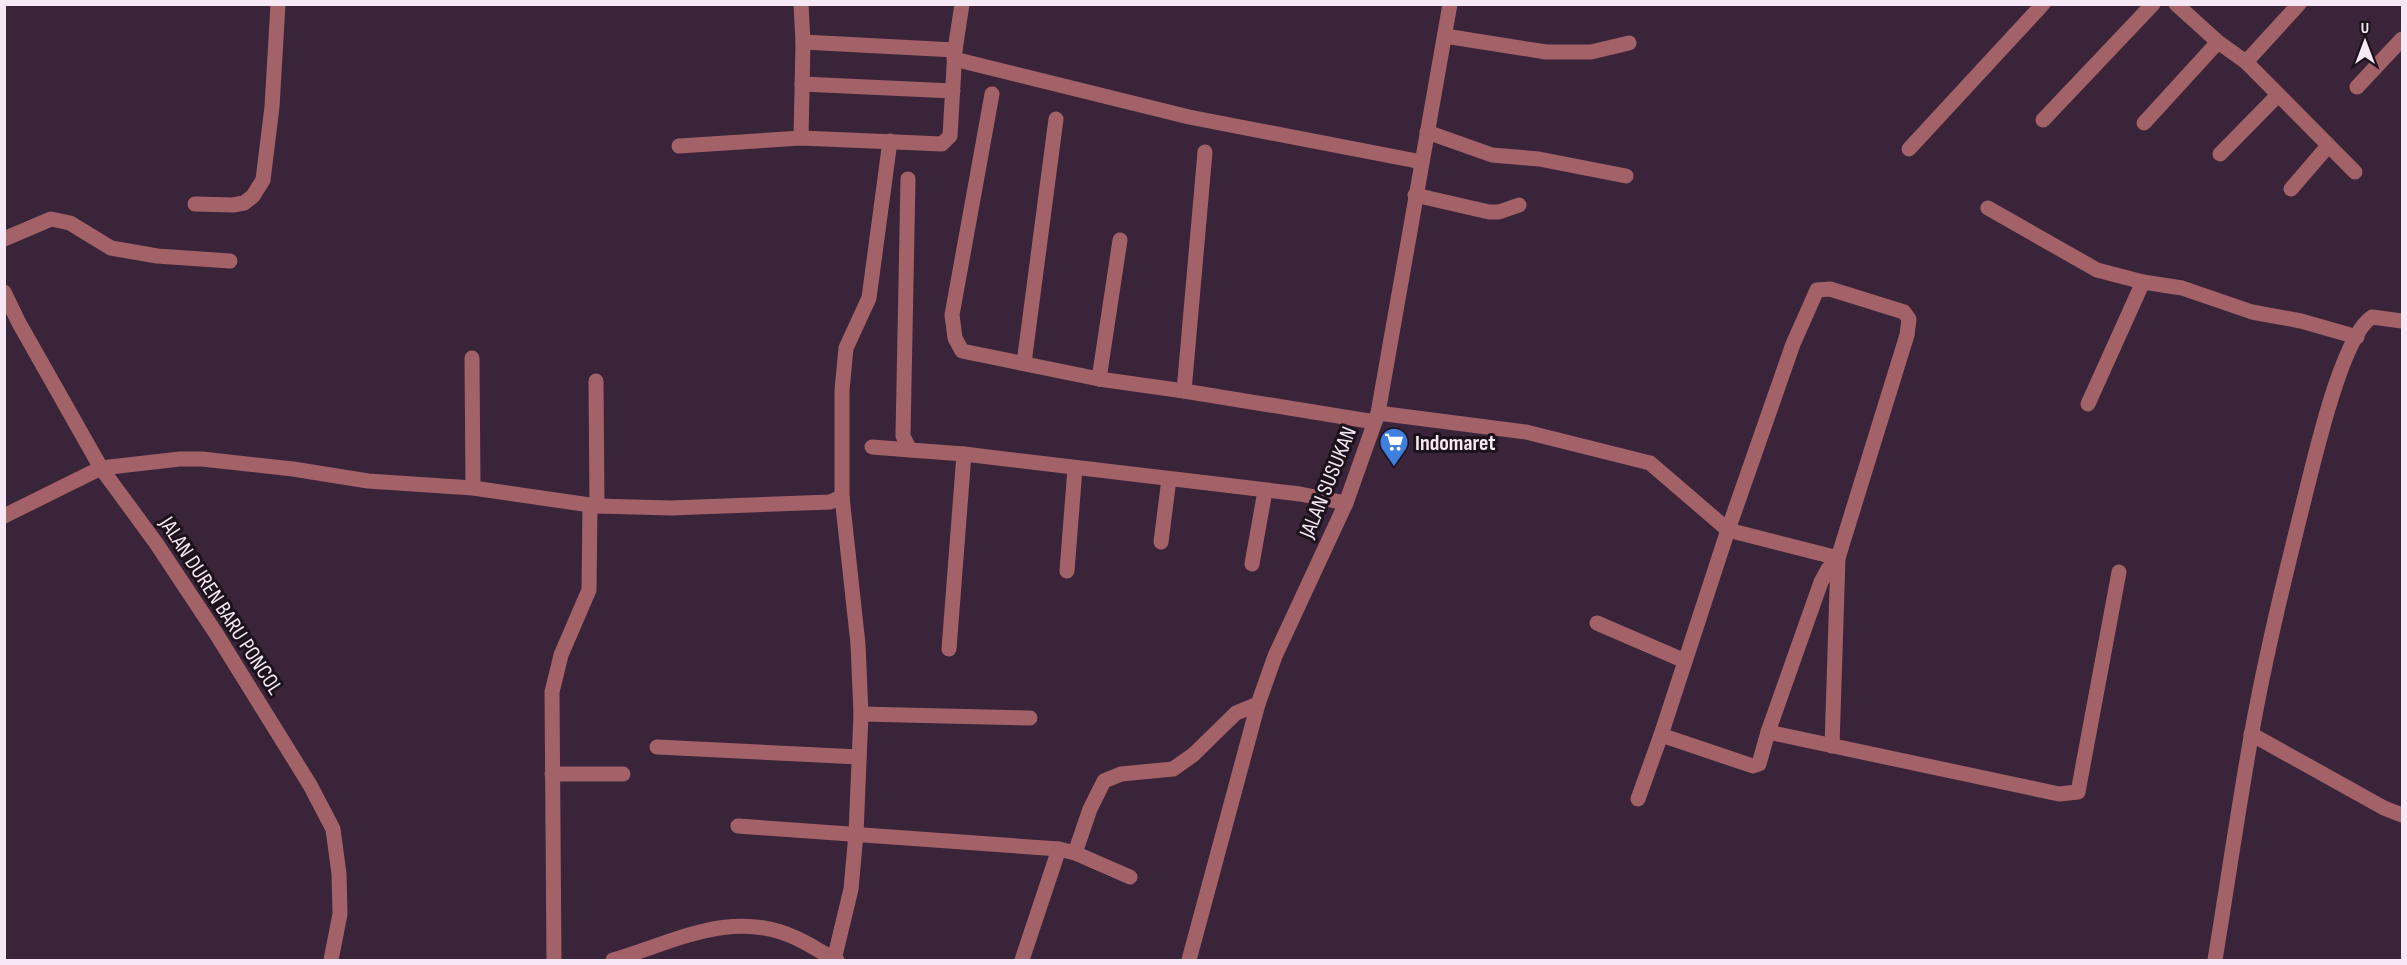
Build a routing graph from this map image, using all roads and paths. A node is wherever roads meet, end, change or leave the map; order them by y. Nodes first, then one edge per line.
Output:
1 (278, 4) edge
2 (801, 4) edge
3 (962, 4) edge
4 (1450, 4) edge
5 (2043, 4) edge
6 (2153, 4) edge
7 (2176, 4) edge
8 (2300, 4) edge
9 (1445, 36) junction
10 (2403, 39) edge
11 (803, 42) junction
12 (2218, 42) junction
13 (1629, 43) dead end
14 (954, 54) junction
15 (2246, 62) junction
16 (802, 84) junction
17 (2356, 87) dead end
18 (953, 91) junction
19 (992, 94) dead end
20 (2278, 95) junction
21 (1056, 119) dead end
22 (2043, 120) dead end
23 (2144, 123) dead end
24 (1427, 132) junction
25 (801, 138) junction
26 (890, 141) junction
27 (679, 146) dead end
28 (2328, 146) junction
29 (1910, 149) dead end
30 (1205, 152) dead end
31 (2220, 154) dead end
32 (1422, 162) junction
33 (2355, 172) dead end
34 (1626, 176) dead end
35 (908, 179) dead end
36 (2291, 189) dead end
37 (1415, 195) junction
38 (195, 204) dead end
39 (1519, 205) dead end
40 (1988, 208) dead end
41 (4, 239) edge
42 (1120, 240) dead end
43 (230, 261) dead end
44 (2143, 282) junction
45 (4, 292) edge
46 (2403, 321) edge
47 (2356, 337) junction
48 (472, 358) dead end
49 (1024, 363) junction
50 (1099, 379) junction
51 (596, 381) dead end
52 (1184, 391) junction
53 (2088, 404) dead end
54 (1376, 417) junction
55 (872, 447) dead end
56 (910, 450) junction
57 (964, 454) junction
58 (100, 468) junction
59 (1075, 468) junction
60 (1169, 479) junction
61 (473, 488) junction
62 (1265, 491) junction
63 (842, 497) junction
64 (1346, 503) junction
65 (593, 506) junction
66 (4, 516) edge
67 (1728, 530) junction
68 (1161, 542) dead end
69 (1838, 558) junction
70 (1252, 564) dead end
71 (1067, 571) dead end
72 (2119, 572) dead end
73 (1597, 623) dead end
74 (949, 649) dead end
75 (1685, 661) junction
76 (1258, 704) junction
77 (861, 714) junction
78 (1030, 718) dead end
79 (1768, 732) junction
80 (2251, 734) junction
81 (1661, 735) junction
82 (1832, 746) junction
83 (657, 747) dead end
84 (859, 757) junction
85 (552, 774) junction
86 (623, 774) dead end
87 (1638, 799) dead end
88 (2403, 815) edge
89 (738, 826) dead end
90 (856, 834) junction
91 (1059, 849) junction
92 (1075, 853) junction
93 (1130, 877) dead end
94 (331, 960) edge
95 (554, 960) edge
96 (613, 960) edge
97 (835, 960) edge
98 (1022, 960) edge
99 (1190, 960) edge
100 (2215, 960) edge

1 - 38 street
2 - 11 street
3 - 14 street
4 - 9 street, JALAN SUSUKAN
5 - 29 street
6 - 22 street
7 - 12 street
8 - 15 street
9 - 13 street
9 - 24 street, JALAN SUSUKAN
10 - 17 street
11 - 14 street
11 - 16 street
12 - 15 street
12 - 23 street
14 - 18 street
14 - 32 street
15 - 20 street
16 - 18 street
16 - 25 street
18 - 26 street
19 - 49 street
20 - 28 street
20 - 31 street
21 - 49 street
24 - 32 street, JALAN SUSUKAN
24 - 34 street
25 - 26 street
25 - 27 street
26 - 63 street
28 - 33 street
28 - 36 street
30 - 52 street
32 - 37 street, JALAN SUSUKAN
35 - 56 street
37 - 39 street
37 - 54 street, JALAN SUSUKAN
40 - 44 street
41 - 43 street
42 - 50 street
44 - 47 street
44 - 53 street
45 - 58 street, JALAN DUREN BARU PONCOL
46 - 47 street
47 - 80 street
48 - 61 street
49 - 50 street
50 - 52 street
51 - 65 street
52 - 54 street
54 - 64 street, JALAN SUSUKAN
54 - 67 street
55 - 56 street
56 - 57 street
57 - 59 street
57 - 74 street
58 - 61 street
58 - 66 street
58 - 94 street, JALAN DUREN BARU PONCOL
59 - 60 street
59 - 71 street
60 - 62 street
60 - 68 street
61 - 65 street
62 - 64 street
62 - 70 street
63 - 65 street
63 - 77 street
64 - 76 street, JALAN SUSUKAN
65 - 85 street
67 - 69 street
67 - 69 street
67 - 75 street
69 - 79 street
69 - 82 street
72 - 82 street
73 - 75 street
75 - 81 street
76 - 92 street
76 - 99 street, JALAN SUSUKAN
77 - 78 street
77 - 84 street
79 - 81 street
79 - 82 street
80 - 88 street
80 - 100 street
81 - 87 street
83 - 84 street
84 - 90 street
85 - 86 street
85 - 95 street
89 - 90 street
90 - 91 street
90 - 97 street
91 - 92 street
91 - 98 street
92 - 93 street
96 - 97 street

